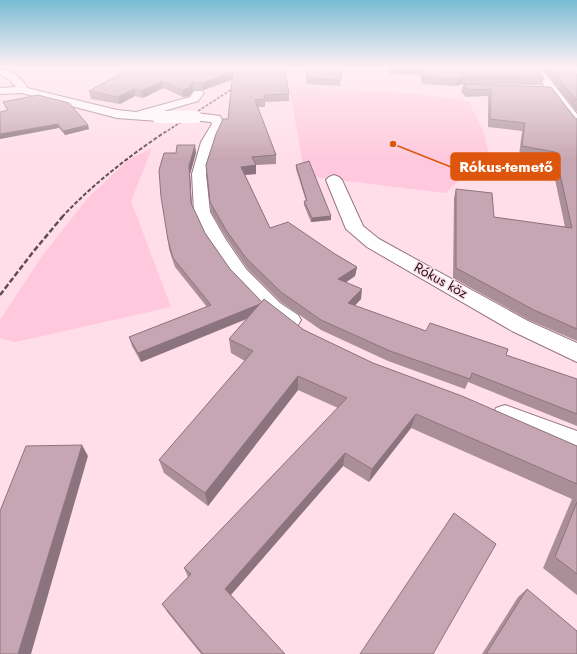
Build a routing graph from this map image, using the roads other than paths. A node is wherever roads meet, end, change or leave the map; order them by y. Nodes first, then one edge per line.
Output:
1 (54, 99) edge
2 (194, 99) edge
3 (558, 99) edge
4 (134, 116) junction
5 (577, 122) edge
6 (334, 180) dead end
7 (306, 332) edge
8 (577, 353) edge
9 (489, 410) edge
10 (577, 443) edge

1 - 4 street
2 - 4 street
3 - 5 street
4 - 7 street, bridge
6 - 8 street, Rókus köz
9 - 10 street

